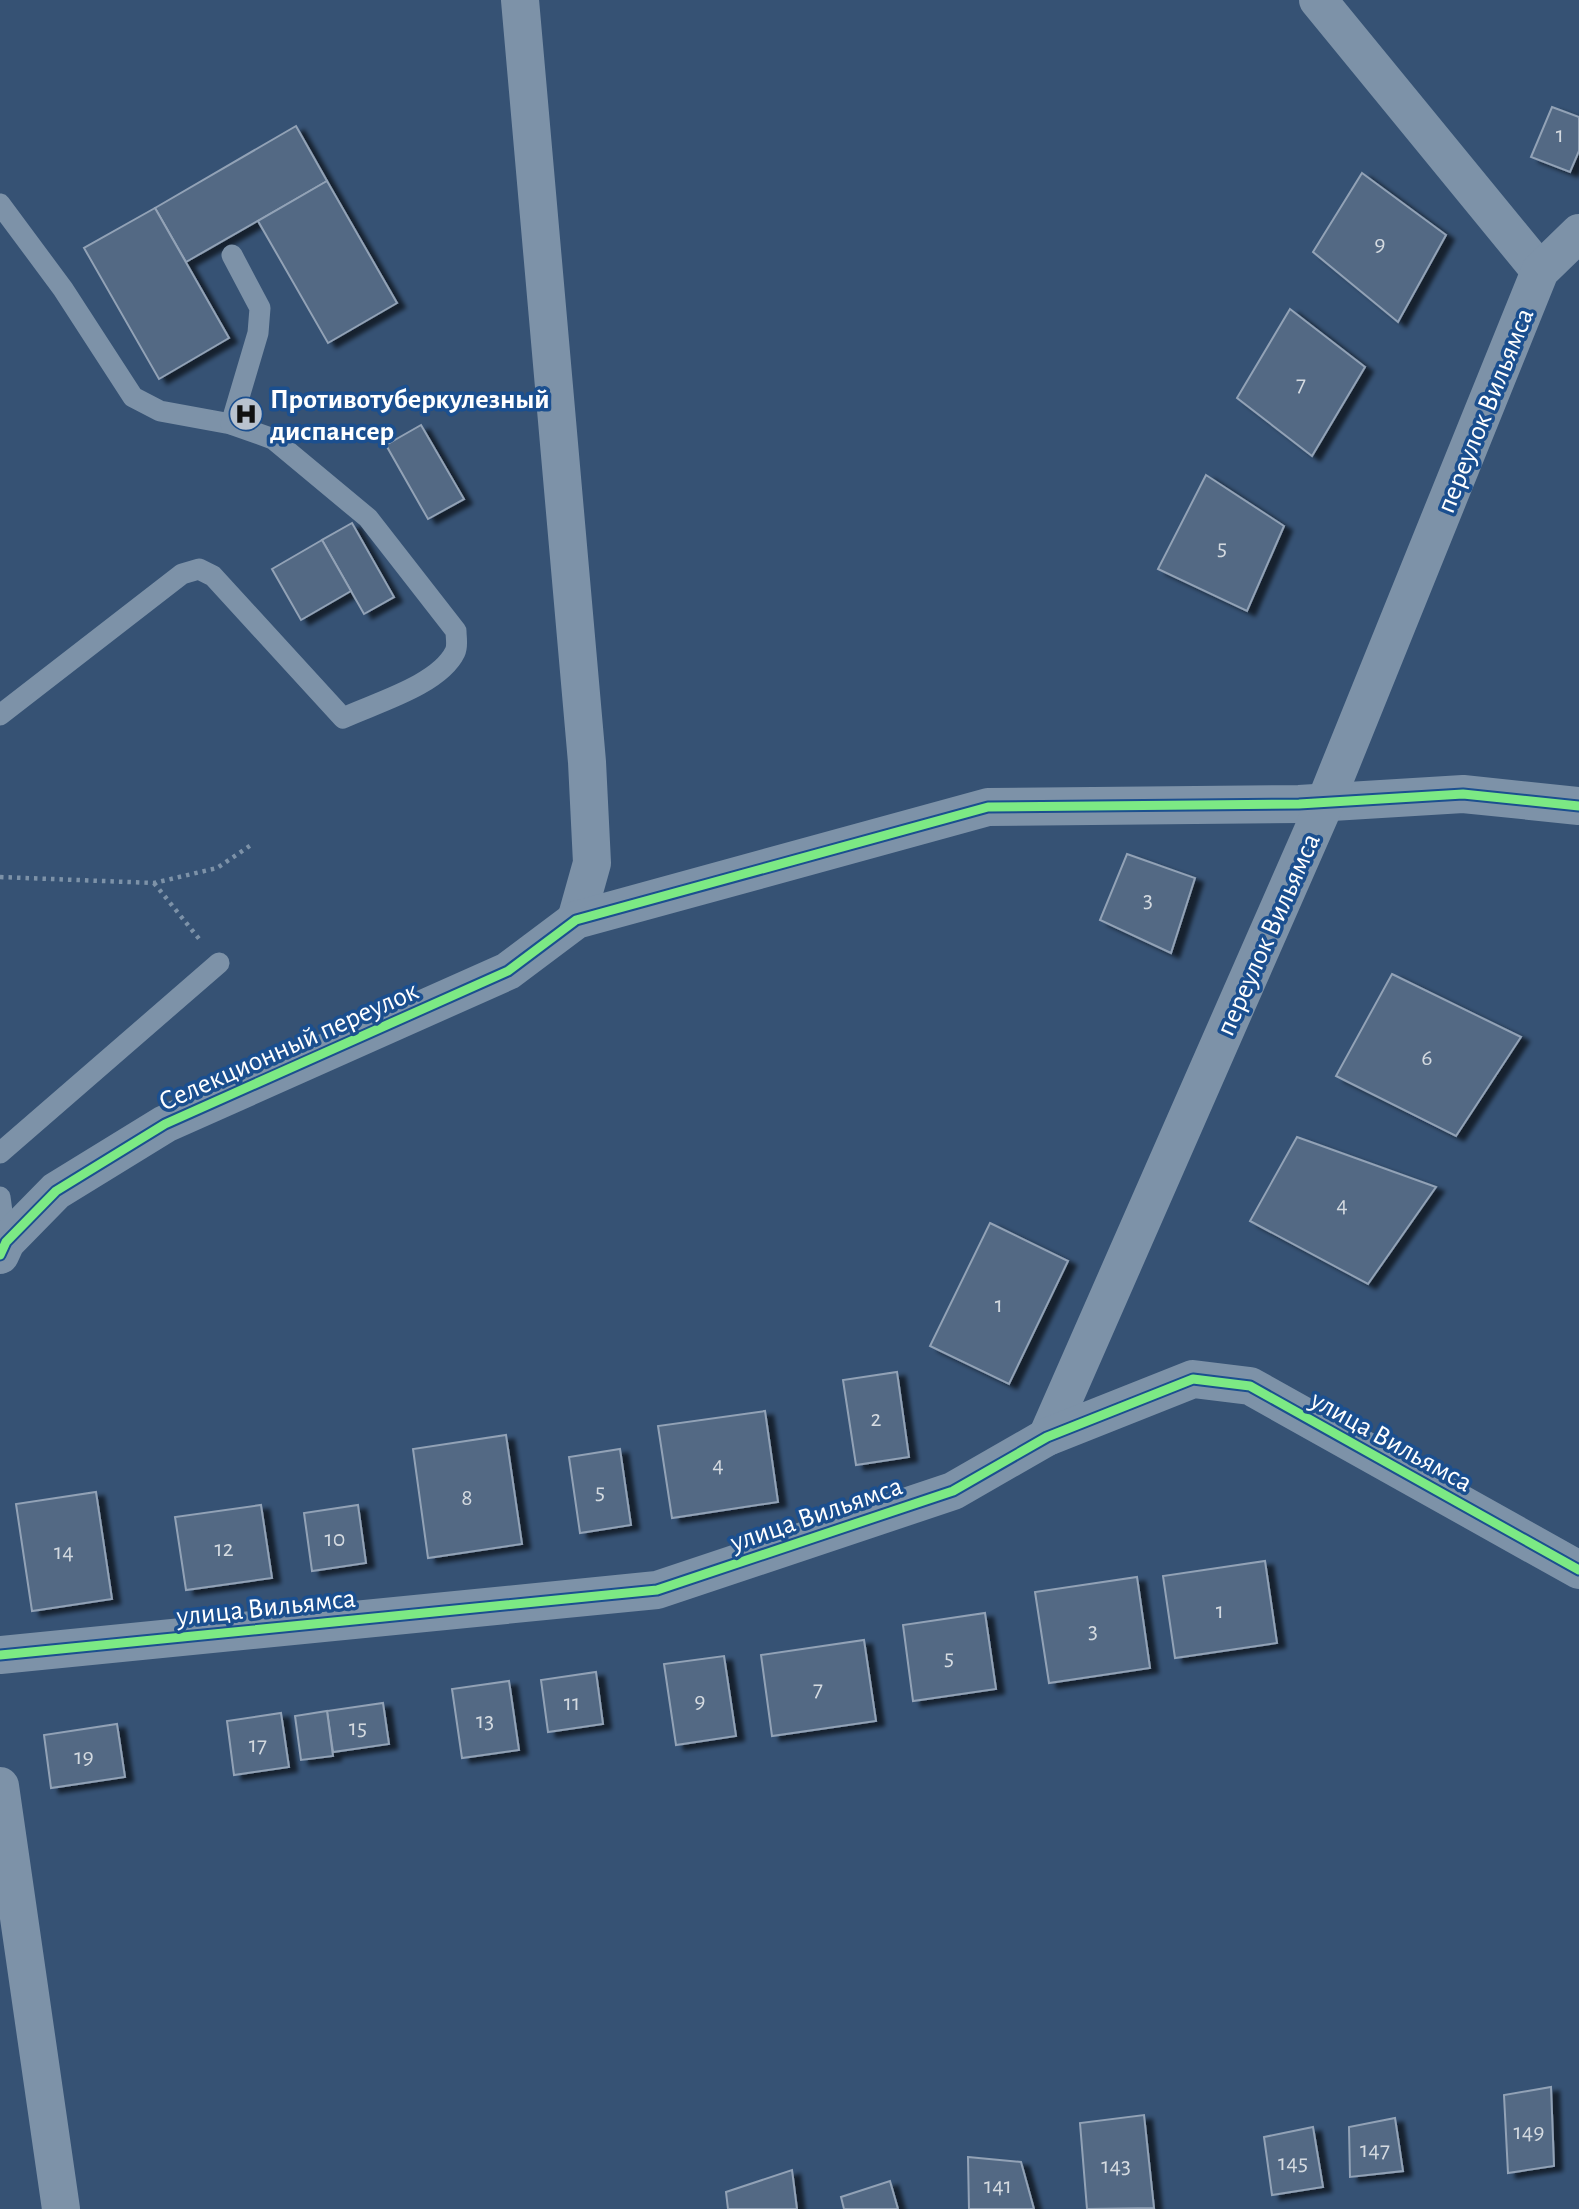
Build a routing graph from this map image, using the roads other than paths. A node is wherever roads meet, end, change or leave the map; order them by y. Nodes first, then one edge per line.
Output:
1 (520, 0) edge
2 (1318, 0) edge
3 (0, 204) edge
4 (1579, 233) edge
5 (232, 255) dead end
6 (1541, 271) junction
7 (231, 424) junction
8 (0, 715) edge
9 (1325, 803) junction
10 (1579, 806) edge
11 (576, 920) junction
12 (219, 963) road end
13 (0, 1153) edge
14 (0, 1197) edge
15 (3, 1248) edge
16 (1047, 1437) junction
17 (1579, 1570) edge
18 (0, 1656) edge
19 (0, 1786) edge
20 (61, 2209) edge

1 - 11 street
2 - 6 street
3 - 7 lane
4 - 6 street
5 - 7 lane
6 - 9 street, переулок Вильямса
7 - 8 lane
9 - 10 street
9 - 11 street
9 - 16 street, переулок Вильямса
11 - 15 street, Селекционный переулок
12 - 13 lane
14 - 15 lane
16 - 17 street, улица Вильямса
16 - 18 street, улица Вильямса
19 - 20 street

